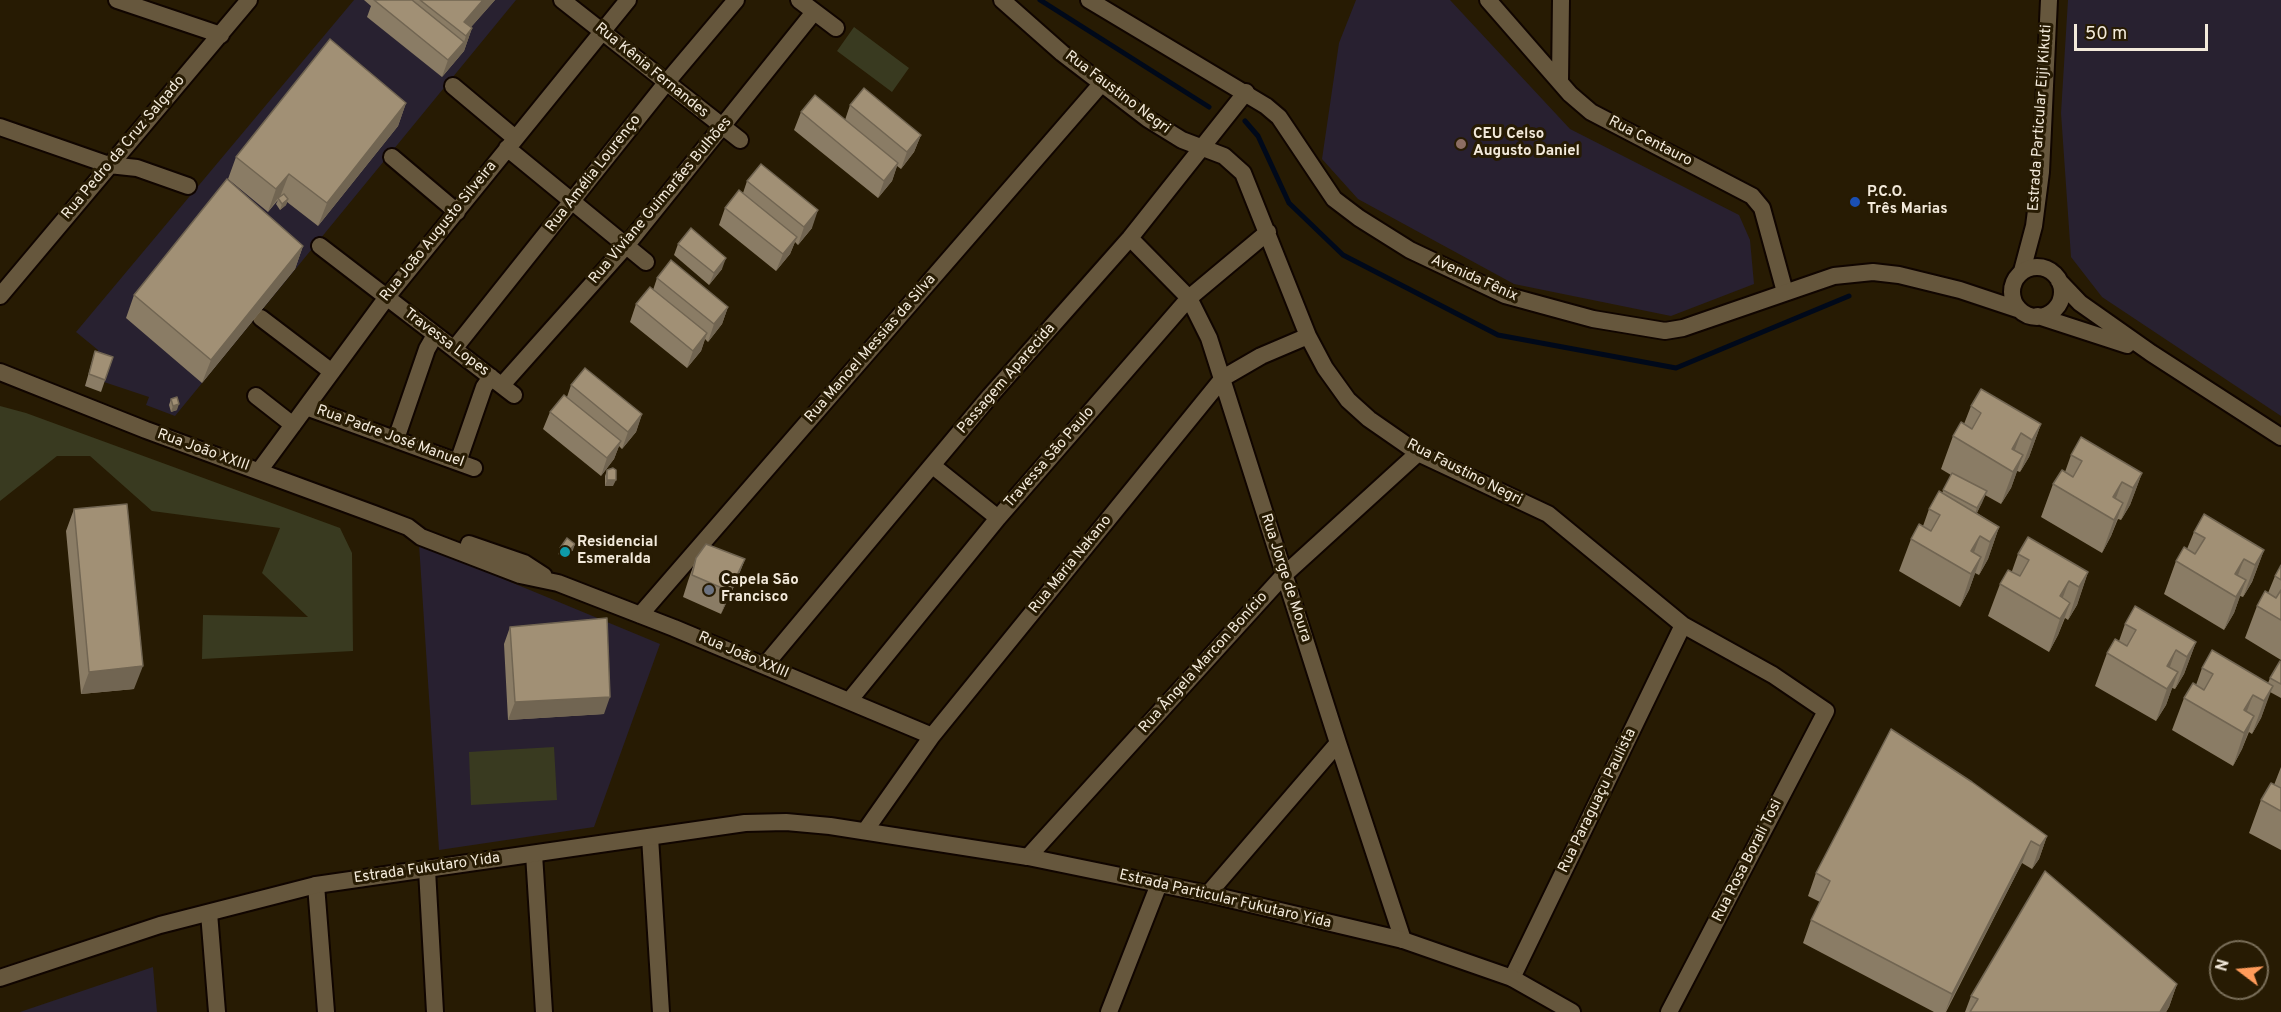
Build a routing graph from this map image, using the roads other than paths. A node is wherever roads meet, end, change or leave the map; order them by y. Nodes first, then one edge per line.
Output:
1 (117, 0) edge
2 (249, 0) edge
3 (562, 0) edge
4 (628, 0) edge
5 (736, 0) edge
6 (800, 0) edge
7 (1002, 0) edge
8 (1089, 0) edge
9 (1488, 0) edge
10 (1561, 0) edge
11 (2049, 0) edge
12 (814, 12) junction
13 (1560, 24) junction
14 (836, 28) dead end
15 (602, 32) junction
16 (220, 35) junction
17 (1538, 56) junction
18 (1560, 81) junction
19 (666, 83) junction
20 (1102, 83) junction
21 (453, 86) dead end
22 (1246, 92) junction
23 (0, 128) edge
24 (722, 128) junction
25 (740, 140) dead end
26 (511, 143) junction
27 (1202, 147) junction
28 (393, 157) dead end
29 (109, 165) junction
30 (188, 186) dead end
31 (572, 201) junction
32 (457, 212) junction
33 (1268, 232) junction
34 (1131, 238) junction
35 (320, 246) dead end
36 (626, 246) junction
37 (646, 261) dead end
38 (2018, 276) junction
39 (2059, 281) junction
40 (1785, 292) junction
41 (1974, 294) junction
42 (0, 296) edge
43 (387, 297) junction
44 (1189, 298) junction
45 (2020, 310) junction
46 (2038, 316) junction
47 (261, 318) edge
48 (435, 335) junction
49 (1308, 336) junction
50 (454, 350) junction
51 (2151, 353) junction
52 (0, 372) edge
53 (332, 372) junction
54 (1223, 378) junction
55 (502, 386) junction
56 (256, 396) dead end
57 (306, 407) junction
58 (293, 425) junction
59 (2281, 437) edge
60 (396, 439) junction
61 (1418, 453) junction
62 (458, 462) junction
63 (933, 466) junction
64 (474, 468) dead end
65 (259, 471) junction
66 (998, 518) junction
67 (1284, 574) junction
68 (640, 615) junction
69 (1683, 625) junction
70 (765, 665) junction
71 (849, 701) junction
72 (1826, 711) joint
73 (932, 736) junction
74 (1338, 743) junction
75 (865, 831) junction
76 (650, 837) junction
77 (534, 854) junction
78 (1028, 857) junction
79 (426, 870) junction
80 (1159, 884) junction
81 (316, 885) junction
82 (1208, 894) junction
83 (209, 913) junction
84 (1403, 939) junction
85 (0, 978) edge
86 (1512, 978) junction
87 (217, 1012) edge
88 (326, 1012) edge
89 (435, 1012) edge
90 (544, 1012) edge
91 (661, 1012) edge
92 (1109, 1012) edge
93 (1572, 1012) edge
94 (1669, 1012) edge

1 - 16 street
2 - 16 street, Rua Pedro da Cruz Salgado
3 - 15 street, Rua Kênia Fernandes
4 - 15 street, Rua João Augusto Silveira
5 - 19 street, Rua Amélia Lourenço
6 - 12 street
7 - 20 street, Rua Faustino Negri
8 - 22 street, Avenida Fênix
9 - 17 street, Rua Centauro
10 - 13 street
11 - 38 street, Estrada Particular Eiji Kikuti
12 - 14 street
12 - 24 street, Rua Viviane Guimarães Bulhões
13 - 17 street
13 - 18 street
15 - 19 street, Rua Kênia Fernandes
15 - 26 street, Rua João Augusto Silveira
16 - 29 street, Rua Pedro da Cruz Salgado
17 - 18 street, Rua Centauro
18 - 40 street, Rua Centauro
19 - 24 street, Rua Kênia Fernandes
19 - 31 street, Rua Amélia Lourenço
20 - 27 street, Rua Faustino Negri
20 - 68 street, Rua Manoel Messias da Silva
21 - 26 street
22 - 27 street, Passagem Aparecida
22 - 40 street, Avenida Fênix
23 - 29 street
24 - 25 street, Rua Kênia Fernandes
24 - 36 street, Rua Viviane Guimarães Bulhões
26 - 31 street
26 - 32 street, Rua João Augusto Silveira
27 - 33 street, Rua Faustino Negri
27 - 34 street, Passagem Aparecida
28 - 32 street
29 - 30 street
29 - 42 street, Rua Pedro da Cruz Salgado
31 - 36 street
31 - 50 street, Rua Amélia Lourenço
32 - 43 street, Rua João Augusto Silveira
33 - 44 street, Travessa São Paulo
33 - 49 street, Rua Faustino Negri
34 - 44 street, Rua Jorge de Moura
34 - 63 street, Passagem Aparecida
35 - 43 street, Travessa Lopes
36 - 37 street
36 - 55 street, Rua Viviane Guimarães Bulhões
38 - 39 street
38 - 41 street
38 - 45 street
39 - 46 street
39 - 51 street
40 - 41 street, Avenida Fênix
41 - 45 street, Avenida Fênix
43 - 48 street, Travessa Lopes
43 - 53 street, Rua João Augusto Silveira
44 - 54 street, Rua Jorge de Moura
44 - 66 street, Travessa São Paulo
45 - 46 street
46 - 51 street
47 - 53 street
48 - 50 street, Travessa Lopes
48 - 60 street
49 - 54 street, Rua Maria Nakano
49 - 61 street, Rua Faustino Negri
50 - 55 street, Travessa Lopes
51 - 59 street
52 - 65 street, Rua João XXIII
53 - 57 street, Rua João Augusto Silveira
54 - 67 street, Rua Jorge de Moura
54 - 73 street, Rua Maria Nakano
55 - 62 street, Rua Viviane Guimarães Bulhões
56 - 58 street
57 - 58 street, Rua João Augusto Silveira
57 - 60 street, Rua Padre José Manuel
58 - 65 street, Rua João Augusto Silveira
60 - 62 street, Rua Padre José Manuel
61 - 67 street, Rua Ângela Marcon Bonício
61 - 69 street, Rua Faustino Negri
62 - 64 street, Rua Padre José Manuel
63 - 66 street
63 - 70 street, Passagem Aparecida
65 - 68 street, Rua João XXIII
66 - 71 street, Travessa São Paulo
67 - 74 street, Rua Jorge de Moura
67 - 78 street, Rua Ângela Marcon Bonício
68 - 70 street, Rua João XXIII
69 - 72 street, Rua Faustino Negri
69 - 86 street, Rua Paraguaçu Paulista
70 - 71 street, Rua João XXIII
71 - 73 street, Rua João XXIII
72 - 94 street, Rua Rosa Borali Tosi
73 - 75 street, Rua Maria Nakano
74 - 82 street
74 - 84 street, Rua Jorge de Moura
75 - 76 street, Estrada Fukutaro Yida
75 - 78 street, Estrada Particular Fukutaro Yida
76 - 77 street, Estrada Fukutaro Yida
76 - 91 street
77 - 79 street, Estrada Fukutaro Yida
77 - 90 street
78 - 80 street, Estrada Particular Fukutaro Yida
79 - 81 street, Estrada Fukutaro Yida
79 - 89 street
80 - 82 street, Estrada Particular Fukutaro Yida
80 - 92 street
81 - 83 street, Estrada Fukutaro Yida
81 - 88 street
82 - 84 street, Estrada Particular Fukutaro Yida
83 - 85 street, Estrada Fukutaro Yida
83 - 87 street
84 - 86 street, Estrada Particular Fukutaro Yida
86 - 93 street, Estrada Particular Fukutaro Yida

